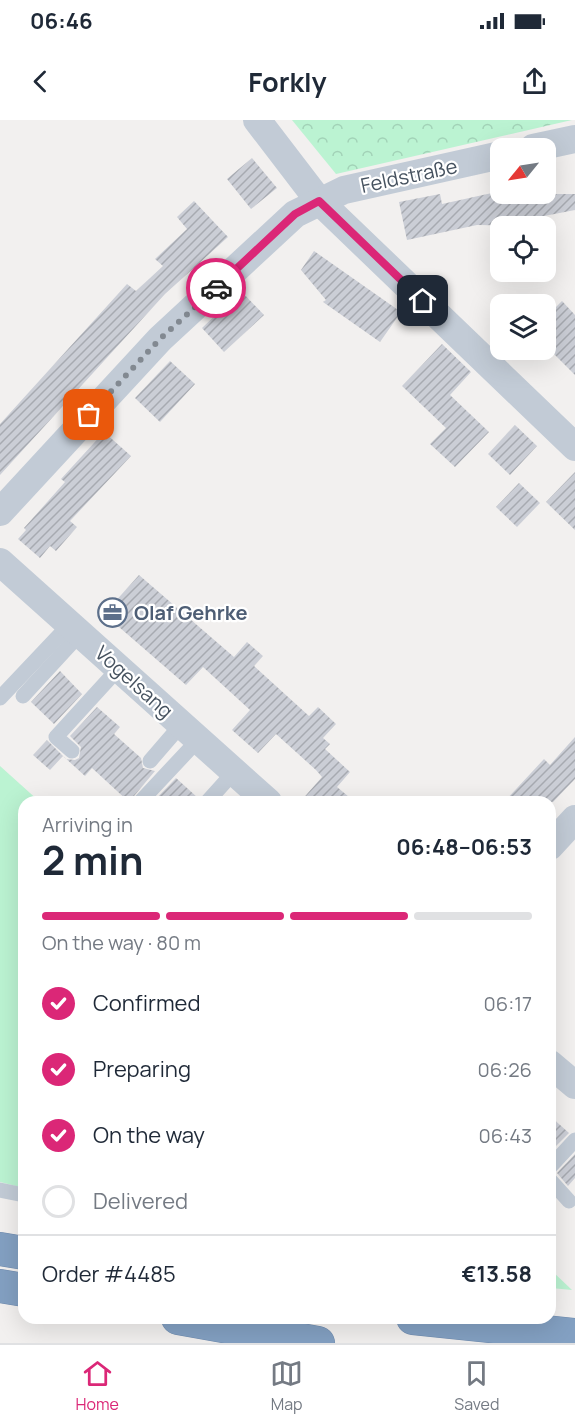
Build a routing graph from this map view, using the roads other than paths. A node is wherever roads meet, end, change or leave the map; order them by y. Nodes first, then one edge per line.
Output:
1 (257, 120) edge
2 (575, 139) edge
3 (556, 143) edge
4 (490, 157) edge
5 (319, 201) junction
6 (575, 447) edge
7 (0, 512) edge
8 (0, 562) edge
9 (75, 629) junction
10 (118, 668) junction
11 (23, 696) dead end
12 (0, 698) edge
13 (190, 732) junction
14 (72, 751) dead end
15 (150, 761) dead end
16 (234, 772) junction
17 (144, 796) edge
18 (212, 796) edge
19 (261, 796) edge
20 (575, 819) edge
21 (556, 840) edge
22 (556, 1069) edge
23 (575, 1085) edge
24 (575, 1140) edge
25 (575, 1153) edge
26 (556, 1161) edge
27 (556, 1174) edge
28 (556, 1187) edge
29 (0, 1190) edge
30 (18, 1194) edge
31 (569, 1201) dead end
32 (0, 1249) edge
33 (18, 1252) edge
34 (0, 1286) edge
35 (18, 1289) edge
36 (212, 1324) edge
37 (470, 1324) edge
38 (575, 1335) edge
39 (318, 1343) edge

1 - 5 street
2 - 3 street
4 - 5 street, Feldstraße
5 - 6 street
5 - 7 street, Feldstraße
8 - 9 street, Vogelsang
9 - 10 street, Vogelsang
9 - 11 lane
9 - 12 lane
10 - 13 street, Vogelsang
10 - 14 lane
13 - 15 lane
13 - 16 street, Vogelsang
13 - 17 lane
16 - 18 lane
16 - 19 street, Vogelsang
20 - 21 street
22 - 23 street
24 - 26 lane
25 - 27 lane
28 - 31 lane
29 - 30 lane
32 - 33 highway
34 - 35 highway
36 - 39 highway
37 - 38 highway

